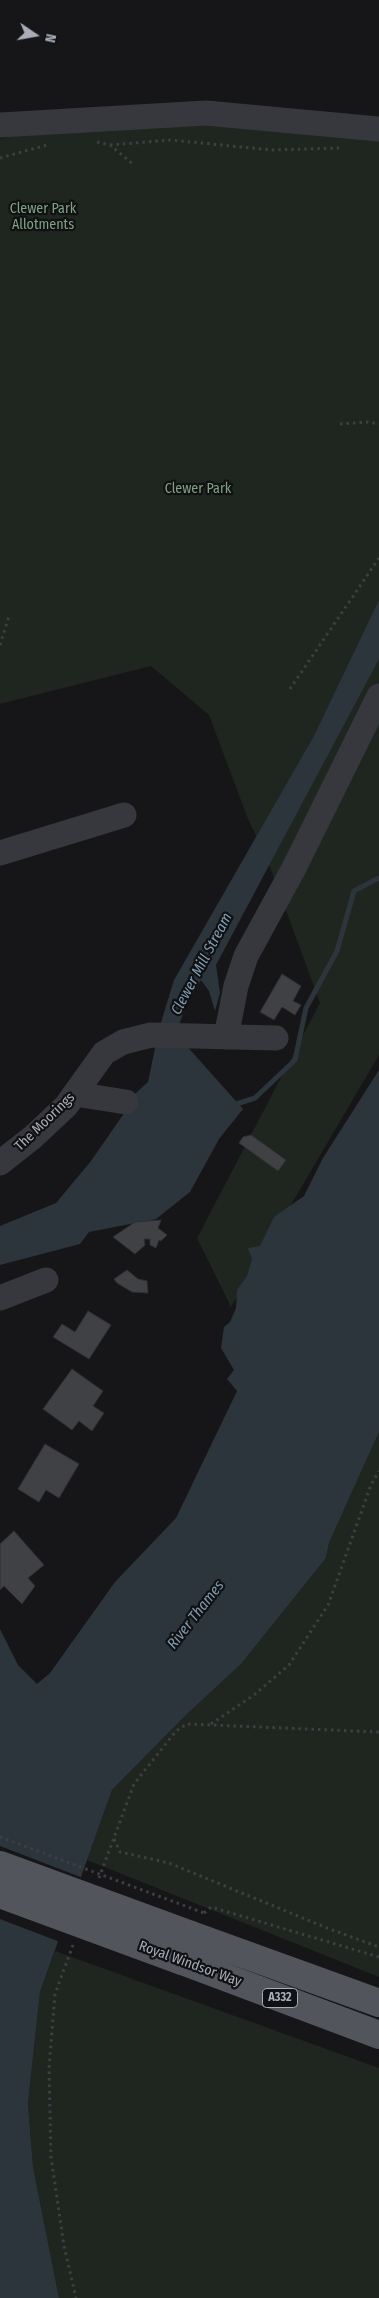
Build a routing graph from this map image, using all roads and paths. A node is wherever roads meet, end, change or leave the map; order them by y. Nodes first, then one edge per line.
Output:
1 (0, 125) edge
2 (379, 129) edge
3 (93, 141) dead end
4 (48, 144) dead end
5 (110, 146) junction
6 (340, 148) dead end
7 (0, 158) edge
8 (134, 165) dead end
9 (340, 424) dead end
10 (379, 424) edge
11 (379, 558) edge
12 (9, 616) dead end
13 (0, 645) edge
14 (290, 689) dead end
15 (379, 696) edge
16 (124, 815) dead end
17 (0, 853) edge
18 (226, 1037) junction
19 (276, 1038) dead end
20 (75, 1094) junction
21 (126, 1102) dead end
22 (0, 1163) edge
23 (46, 1280) dead end
24 (0, 1298) edge
25 (379, 1471) edge
26 (211, 1724) junction
27 (379, 1732) edge
28 (0, 1838) edge
29 (114, 1839) junction
30 (0, 1865) edge
31 (96, 1884) dead end
32 (0, 1894) edge
33 (197, 1924) junction
34 (76, 1937) dead end
35 (379, 1947) edge
36 (379, 1957) edge
37 (379, 2003) edge
38 (379, 2034) edge
39 (76, 2298) edge

1 - 2 street
3 - 5 path
4 - 7 path
5 - 6 path
5 - 8 path
9 - 10 path
11 - 14 path
12 - 13 path
15 - 18 street
16 - 17 street
18 - 19 street
18 - 20 street, The Moorings
20 - 21 street
20 - 22 street, The Moorings
23 - 24 street
25 - 26 path
26 - 27 path
26 - 29 path
28 - 33 path, bridge
29 - 31 path
29 - 35 path
30 - 33 main road, Royal Windsor Way / A332, bridge
32 - 38 main road, Royal Windsor Way / A332, bridge
33 - 36 path
33 - 37 main road, Royal Windsor Way / A332
34 - 39 path

